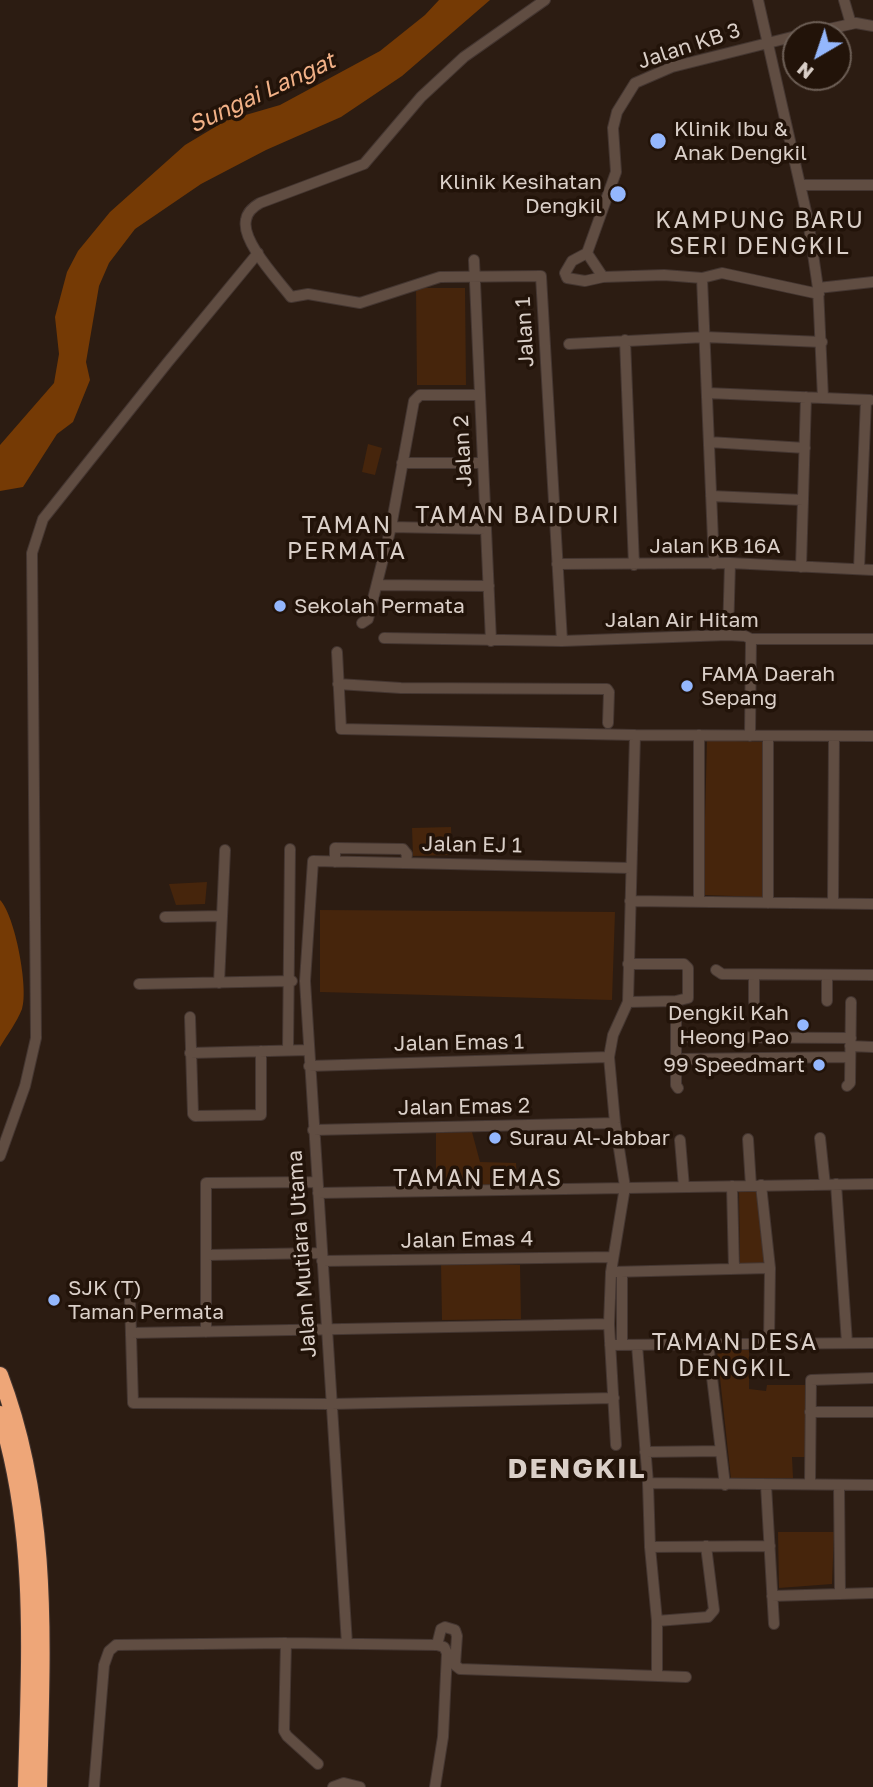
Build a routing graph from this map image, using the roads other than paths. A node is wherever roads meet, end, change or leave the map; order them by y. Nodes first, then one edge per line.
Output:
1 (545, 0) edge
2 (758, 0) edge
3 (844, 0) edge
4 (850, 21) edge
5 (852, 24) edge
6 (873, 26) edge
7 (782, 39) edge
8 (768, 42) junction
9 (800, 185) junction
10 (873, 185) edge
11 (258, 253) junction
12 (587, 253) junction
13 (474, 260) dead end
14 (475, 277) junction
15 (603, 277) junction
16 (702, 278) junction
17 (873, 282) edge
18 (818, 291) junction
19 (705, 337) junction
20 (625, 340) junction
21 (822, 342) junction
22 (569, 344) dead end
23 (707, 393) junction
24 (480, 395) junction
25 (806, 397) junction
26 (823, 398) junction
27 (870, 400) edge
28 (709, 442) junction
29 (805, 448) junction
30 (402, 463) junction
31 (483, 463) junction
32 (711, 496) junction
33 (803, 500) junction
34 (391, 527) junction
35 (486, 529) junction
36 (557, 564) junction
37 (714, 564) junction
38 (730, 564) junction
39 (634, 565) junction
40 (801, 566) junction
41 (859, 569) junction
42 (873, 570) edge
43 (378, 585) junction
44 (489, 586) junction
45 (362, 623) dead end
46 (728, 635) junction
47 (384, 638) dead end
48 (751, 639) junction
49 (873, 639) edge
50 (491, 641) junction
51 (562, 641) junction
52 (337, 652) dead end
53 (338, 684) junction
54 (608, 723) dead end
55 (635, 735) junction
56 (699, 735) junction
57 (750, 736) junction
58 (768, 736) junction
59 (834, 736) junction
60 (873, 736) edge
61 (290, 849) dead end
62 (225, 850) dead end
63 (313, 861) joint
64 (631, 868) junction
65 (630, 901) junction
66 (699, 902) junction
67 (768, 903) junction
68 (833, 903) junction
69 (873, 904) edge
70 (222, 916) junction
71 (165, 917) dead end
72 (628, 964) junction
73 (716, 970) dead end
74 (754, 975) junction
75 (827, 975) junction
76 (873, 975) edge
77 (288, 981) junction
78 (305, 981) junction
79 (219, 983) junction
80 (139, 984) dead end
81 (676, 1001) junction
82 (827, 1001) dead end
83 (628, 1002) junction
84 (754, 1002) dead end
85 (851, 1002) dead end
86 (190, 1017) dead end
87 (677, 1037) junction
88 (850, 1047) junction
89 (873, 1047) edge
90 (309, 1050) junction
91 (261, 1051) junction
92 (288, 1051) junction
93 (190, 1053) junction
94 (609, 1057) junction
95 (677, 1059) junction
96 (309, 1066) junction
97 (846, 1087) dead end
98 (678, 1088) dead end
99 (615, 1123) junction
100 (313, 1130) junction
101 (820, 1138) dead end
102 (748, 1139) dead end
103 (680, 1140) dead end
104 (0, 1156) edge
105 (830, 1184) junction
106 (873, 1184) edge
107 (732, 1186) junction
108 (756, 1186) junction
109 (317, 1187) junction
110 (625, 1187) junction
111 (684, 1187) junction
112 (207, 1255) junction
113 (322, 1257) junction
114 (613, 1257) junction
115 (770, 1268) junction
116 (734, 1269) junction
117 (617, 1272) junction
118 (130, 1300) dead end
119 (609, 1324) junction
120 (326, 1329) junction
121 (206, 1332) junction
122 (131, 1334) junction
123 (769, 1343) junction
124 (847, 1343) junction
125 (873, 1343) edge
126 (708, 1344) junction
127 (616, 1345) junction
128 (636, 1345) junction
129 (0, 1375) edge
130 (873, 1377) edge
131 (614, 1398) junction
132 (331, 1404) junction
133 (6, 1411) edge
134 (810, 1412) junction
135 (873, 1412) edge
136 (616, 1445) dead end
137 (721, 1451) junction
138 (645, 1452) junction
139 (648, 1483) junction
140 (810, 1484) junction
141 (725, 1485) junction
142 (766, 1485) junction
143 (839, 1485) junction
144 (873, 1485) edge
145 (706, 1546) junction
146 (770, 1546) junction
147 (650, 1547) junction
148 (873, 1593) edge
149 (840, 1594) junction
150 (772, 1596) junction
151 (657, 1621) junction
152 (774, 1624) dead end
153 (286, 1643) junction
154 (347, 1644) junction
155 (437, 1645) junction
156 (657, 1675) junction
157 (686, 1677) dead end
158 (318, 1764) dead end
159 (26, 1787) edge
160 (39, 1787) edge
161 (94, 1787) edge
162 (333, 1787) edge
163 (360, 1787) edge
164 (435, 1787) edge

1 - 11 street
2 - 8 street
3 - 4 street
5 - 6 street
7 - 8 street, Jalan KB 3
8 - 9 street
8 - 12 street, Jalan KB 3
9 - 10 street
9 - 18 street
11 - 14 street, Jalan 1
11 - 104 street
12 - 15 street
12 - 15 street
13 - 14 street, Jalan 2
14 - 24 street, Jalan 2
14 - 36 street, Jalan 1
15 - 16 street
16 - 18 street
16 - 19 street
17 - 18 street
18 - 21 street
19 - 20 street
19 - 21 street
19 - 23 street
20 - 22 street
20 - 39 street
21 - 26 street
23 - 25 street
23 - 28 street
24 - 30 street
24 - 31 street, Jalan 2
25 - 26 street
25 - 29 street
26 - 27 street
27 - 41 street
28 - 29 street
28 - 32 street
29 - 33 street
30 - 31 street
30 - 34 street
31 - 35 street, Jalan 2
32 - 33 street
32 - 37 street
33 - 40 street
34 - 35 street
34 - 43 street
35 - 44 street, Jalan 2
36 - 39 street, Jalan KB 16A
36 - 51 street, Jalan 1
37 - 38 street, Jalan KB 16A
37 - 39 street, Jalan KB 16A
38 - 40 street, Jalan KB 16A
38 - 46 street
40 - 41 street, Jalan KB 16A
41 - 42 street, Jalan KB 16A
43 - 44 street
43 - 45 street
44 - 50 street, Jalan 2
46 - 48 street, Jalan Air Hitam
46 - 51 street, Jalan Air Hitam
47 - 50 street, Jalan Air Hitam
48 - 49 street, Jalan Air Hitam
48 - 57 street
50 - 51 street, Jalan Air Hitam
52 - 53 street
53 - 54 street
53 - 55 street
55 - 56 street
55 - 64 street
56 - 57 street
56 - 66 street
57 - 58 street
58 - 59 street
58 - 67 street
59 - 60 street
59 - 68 street
61 - 77 street
62 - 70 street
63 - 64 street, Jalan EJ 1
63 - 78 street, Jalan Mutiara Utama
64 - 65 street
65 - 66 street
65 - 72 street
66 - 67 street
67 - 68 street
68 - 69 street
70 - 71 street
70 - 79 street
72 - 81 street
72 - 83 street
73 - 74 street
74 - 75 street
74 - 84 street
75 - 76 street
75 - 82 street
77 - 78 street
77 - 79 street
77 - 92 street
78 - 90 street, Jalan Mutiara Utama
79 - 80 street
81 - 83 street
81 - 87 street
83 - 94 street
85 - 88 street
86 - 93 street
87 - 88 street
87 - 95 street
88 - 89 street
88 - 95 street
88 - 97 street
90 - 92 street
90 - 96 street, Jalan Mutiara Utama
91 - 92 street
91 - 93 street
91 - 93 street
94 - 96 street, Jalan Emas 1
94 - 99 street
95 - 98 street
96 - 100 street, Jalan Mutiara Utama
99 - 100 street, Jalan Emas 2
99 - 110 street
100 - 109 street, Jalan Mutiara Utama
101 - 105 street
102 - 108 street
103 - 111 street
105 - 106 street
105 - 108 street
105 - 124 street
107 - 108 street
107 - 111 street
107 - 116 street
108 - 115 street
109 - 110 street
109 - 112 street
109 - 113 street, Jalan Mutiara Utama
110 - 111 street
110 - 114 street
112 - 113 street, Jalan Emas 4
112 - 121 street
113 - 114 street, Jalan Emas 4
113 - 120 street, Jalan Mutiara Utama
114 - 117 street
115 - 116 street
115 - 123 street
116 - 117 street
117 - 119 street
117 - 127 street
118 - 122 street
119 - 120 street
119 - 127 street
120 - 121 street
120 - 132 street, Jalan Mutiara Utama
121 - 122 street
122 - 132 street
123 - 124 street
123 - 126 street
124 - 125 street
126 - 128 street
126 - 137 street
127 - 128 street
127 - 131 street
128 - 138 street
129 - 133 highway
130 - 134 street
131 - 132 street
131 - 136 street
132 - 154 street, Jalan Mutiara Utama
133 - 159 highway
133 - 160 highway
134 - 135 street
134 - 140 street
137 - 138 street
137 - 141 street
138 - 139 street
139 - 141 street
139 - 147 street
140 - 142 street
140 - 143 street
141 - 142 street
142 - 146 street
143 - 144 street
143 - 149 street
145 - 146 street
145 - 147 street
145 - 151 street
146 - 150 street
147 - 151 street
148 - 149 street
149 - 150 street
150 - 152 street
151 - 156 street
153 - 154 street
153 - 158 street
153 - 161 street
154 - 155 street
155 - 156 street
155 - 164 street
156 - 157 street
162 - 163 street

